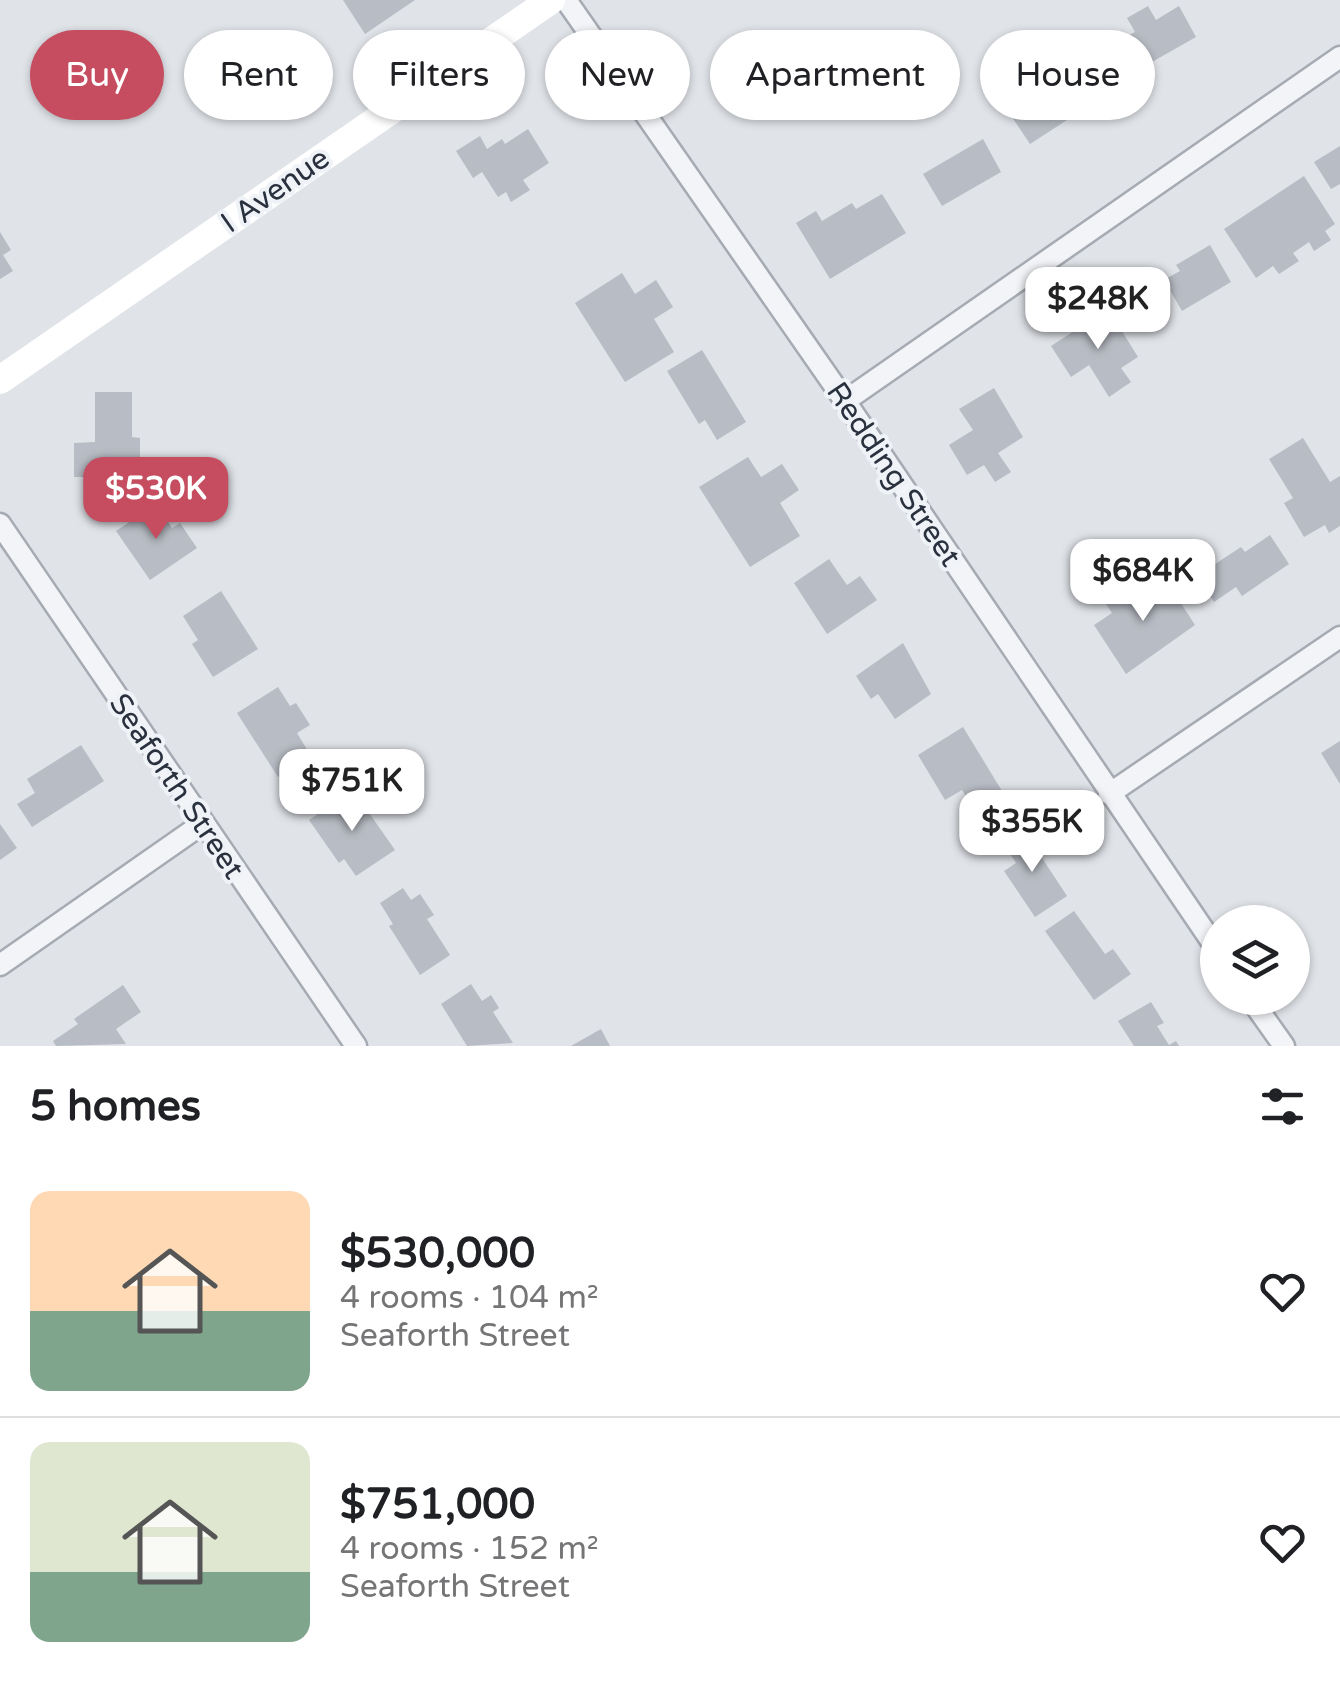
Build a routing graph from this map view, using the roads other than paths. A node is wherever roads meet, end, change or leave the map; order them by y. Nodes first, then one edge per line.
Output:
1 (551, 0) edge
2 (566, 0) edge
3 (1340, 57) edge
4 (0, 380) edge
5 (845, 401) junction
6 (0, 524) edge
7 (1340, 636) edge
8 (1109, 794) junction
9 (202, 824) junction
10 (1200, 925) edge
11 (0, 966) edge
12 (1262, 1015) edge
13 (356, 1046) edge
14 (1284, 1046) edge

1 - 4 main road, I Avenue
2 - 5 street, Redding Street
3 - 5 street
5 - 8 street, Redding Street
6 - 9 street, Seaforth Street
7 - 8 street
8 - 10 street, Redding Street
9 - 11 street
9 - 13 street, Seaforth Street
12 - 14 street

